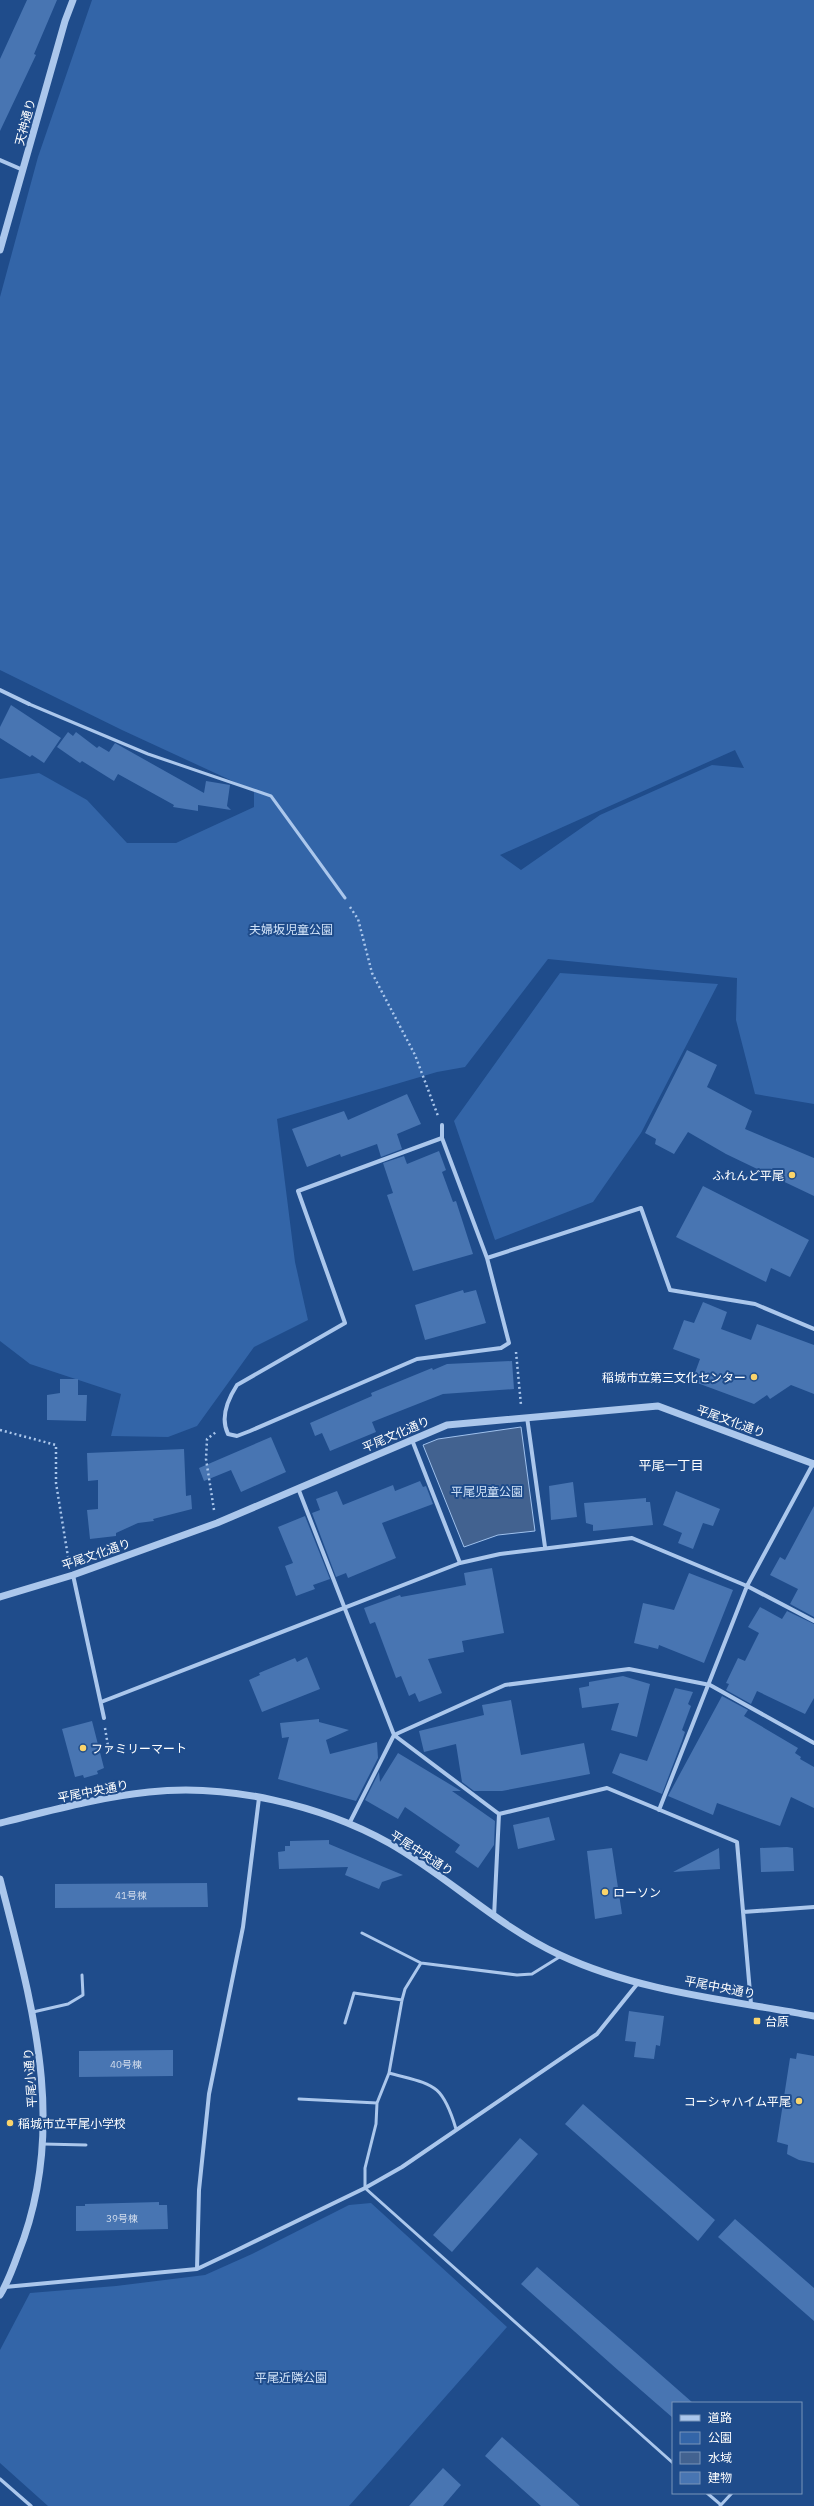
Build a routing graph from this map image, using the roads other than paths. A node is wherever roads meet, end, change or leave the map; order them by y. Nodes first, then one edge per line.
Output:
1 (74, 0) edge
2 (0, 160) edge
3 (23, 170) junction
4 (0, 250) edge
5 (0, 690) edge
6 (29, 704) joint
7 (345, 898) road end
8 (442, 1125) road end
9 (442, 1138) junction
10 (487, 1258) junction
11 (814, 1329) edge
12 (525, 1418) junction
13 (412, 1440) junction
14 (814, 1463) edge
15 (298, 1488) junction
16 (545, 1548) junction
17 (460, 1563) junction
18 (73, 1575) junction
19 (748, 1586) junction
20 (0, 1597) edge
21 (343, 1607) junction
22 (814, 1621) edge
23 (710, 1686) junction
24 (101, 1702) junction
25 (104, 1718) road end
26 (394, 1734) junction
27 (814, 1742) edge
28 (259, 1798) junction
29 (659, 1810) junction
30 (500, 1814) junction
31 (0, 1824) edge
32 (349, 1824) junction
33 (0, 1879) edge
34 (814, 1907) edge
35 (743, 1912) junction
36 (494, 1917) junction
37 (362, 1933) dead end
38 (561, 1956) junction
39 (421, 1963) junction
40 (82, 1975) dead end
41 (638, 1983) junction
42 (402, 2000) junction
43 (751, 2004) junction
44 (33, 2012) junction
45 (814, 2016) edge
46 (346, 2023) dead end
47 (389, 2073) junction
48 (299, 2099) dead end
49 (377, 2103) junction
50 (456, 2129) junction
51 (43, 2144) junction
52 (86, 2145) dead end
53 (365, 2188) junction
54 (197, 2269) junction
55 (5, 2287) junction
56 (0, 2296) edge
57 (672, 2462) edge
58 (0, 2479) edge
59 (708, 2494) edge
60 (731, 2494) edge
61 (31, 2506) edge
62 (721, 2506) edge

1 - 3 street, 天神通り
2 - 3 street
3 - 4 street, 天神通り
5 - 6 street
6 - 7 lane
8 - 9 street
9 - 10 street
9 - 10 street
10 - 11 street
12 - 13 street, 平尾文化通り
12 - 14 street, 平尾文化通り
12 - 16 street
13 - 15 street, 平尾文化通り
13 - 17 street
14 - 19 street
15 - 18 street, 平尾文化通り
15 - 21 street
16 - 17 street
16 - 19 street
17 - 21 street
18 - 20 street, 平尾文化通り
18 - 24 street
19 - 22 street
19 - 23 street
21 - 24 street
21 - 26 street
23 - 26 street
23 - 27 street
23 - 29 street
24 - 25 street
26 - 30 street
26 - 32 street
28 - 31 street, 平尾中央通り
28 - 32 street, 平尾中央通り
28 - 54 street
29 - 30 street
29 - 35 street
30 - 36 street
32 - 36 street, 平尾中央通り
33 - 44 street, 平尾小通り
34 - 35 street
35 - 43 street
36 - 38 street, 平尾中央通り
37 - 39 lane
38 - 39 lane
38 - 41 street, 平尾中央通り
39 - 42 lane
40 - 44 lane
41 - 43 street, 平尾中央通り
41 - 50 street
42 - 46 lane
42 - 47 lane
43 - 45 street, 平尾中央通り
44 - 51 street, 平尾小通り
47 - 49 lane
47 - 50 lane
48 - 49 lane
49 - 53 lane
50 - 53 street
51 - 52 lane
51 - 55 street, 平尾小通り
53 - 54 street
53 - 57 lane
54 - 55 street
55 - 56 street, 平尾小通り
58 - 61 street
59 - 62 lane
60 - 62 lane

